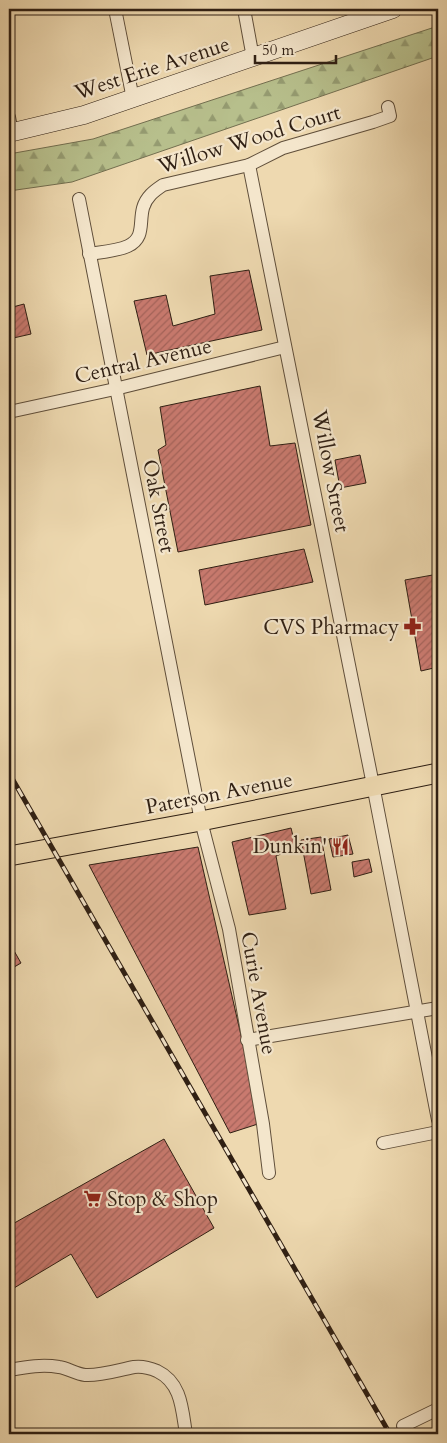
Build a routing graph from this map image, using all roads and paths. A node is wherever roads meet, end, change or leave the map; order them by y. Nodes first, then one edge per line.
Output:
1 (115, 9) edge
2 (244, 9) edge
3 (382, 11) edge
4 (253, 58) junction
5 (133, 99) junction
6 (388, 107) dead end
7 (10, 128) edge
8 (249, 165) junction
9 (78, 199) dead end
10 (89, 254) junction
11 (285, 347) junction
12 (115, 389) junction
13 (9, 412) edge
14 (438, 773) edge
15 (373, 785) junction
16 (201, 821) junction
17 (9, 856) edge
18 (438, 1008) edge
19 (418, 1012) junction
20 (247, 1040) junction
21 (438, 1120) edge
22 (438, 1132) edge
23 (383, 1143) dead end
24 (269, 1173) dead end
25 (9, 1370) edge
26 (438, 1410) edge
27 (403, 1426) dead end
28 (186, 1434) edge

1 - 5 street
2 - 4 street
3 - 4 street, West Erie Avenue
4 - 5 street, West Erie Avenue
5 - 7 street, West Erie Avenue
6 - 8 street, Willow Wood Court
8 - 10 street, Willow Wood Court
8 - 11 street, Willow Street
9 - 10 street, Oak Street
10 - 12 street, Oak Street
11 - 12 street, Central Avenue
11 - 15 street, Willow Street
12 - 13 street, Central Avenue
12 - 16 street, Oak Street
14 - 15 main road, Paterson Avenue
15 - 16 main road, Paterson Avenue
15 - 19 street, Willow Street
16 - 17 main road, Paterson Avenue
16 - 20 street, Curie Avenue
18 - 19 street
19 - 20 street
19 - 21 street, Willow Street
20 - 24 street, Curie Avenue
22 - 23 street
25 - 28 street
26 - 27 street

